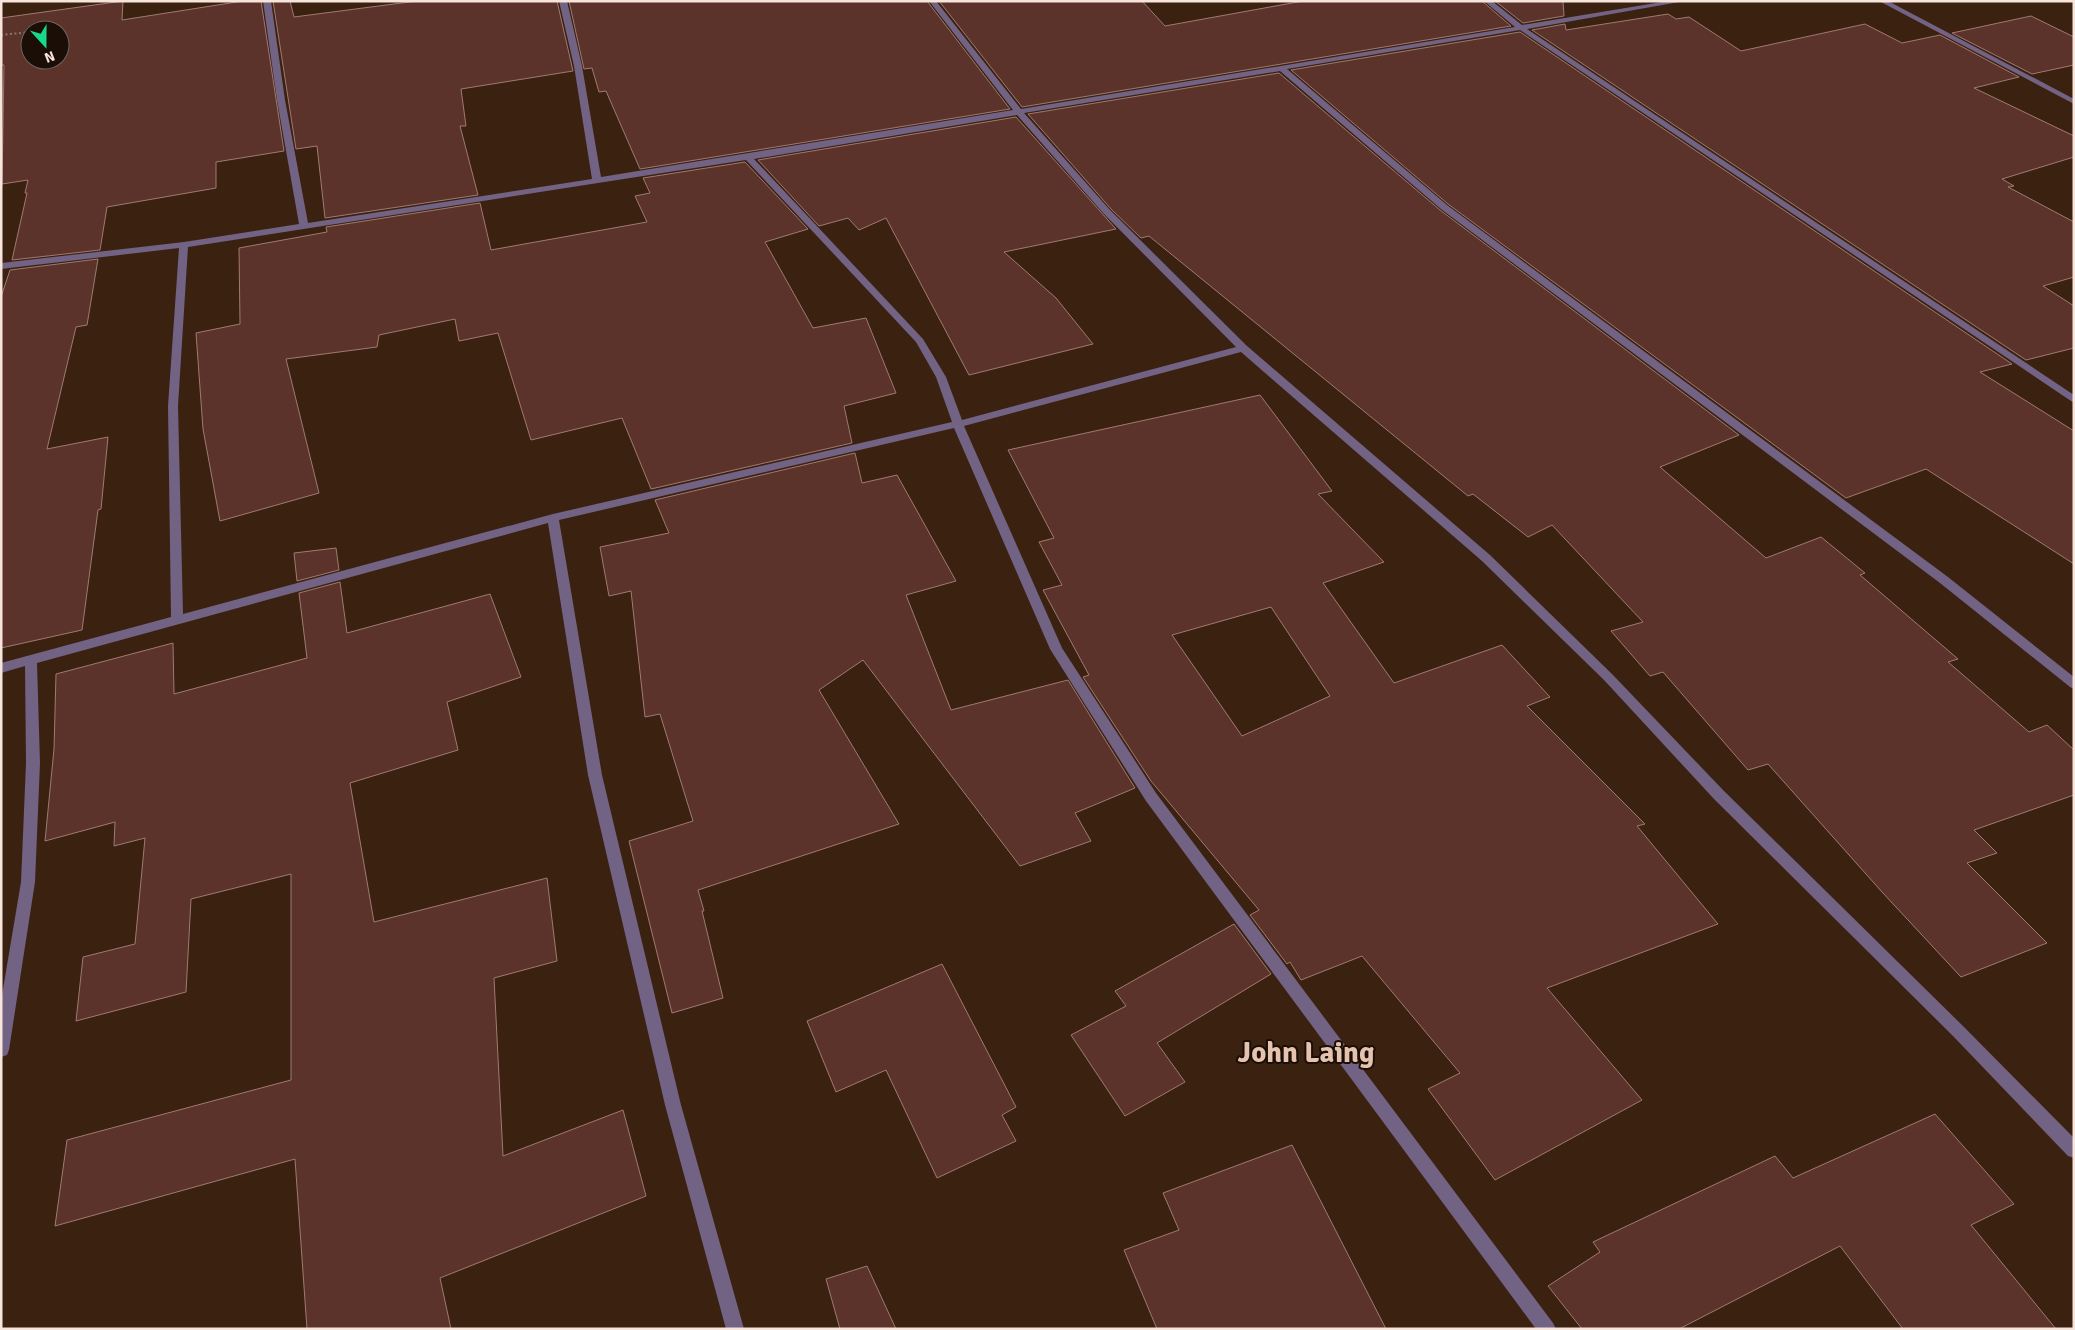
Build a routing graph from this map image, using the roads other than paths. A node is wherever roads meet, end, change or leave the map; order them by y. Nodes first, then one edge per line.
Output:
1 (267, 1) edge
2 (563, 1) edge
3 (932, 1) edge
4 (1486, 1) edge
5 (1682, 1) edge
6 (1882, 1) edge
7 (1521, 28) junction
8 (1280, 67) junction
9 (2074, 102) edge
10 (1018, 111) junction
11 (748, 158) junction
12 (597, 181) junction
13 (304, 226) junction
14 (184, 245) junction
15 (1, 266) edge
16 (1243, 348) junction
17 (2074, 400) edge
18 (958, 424) junction
19 (553, 518) junction
20 (177, 619) junction
21 (31, 660) junction
22 (1, 668) edge
23 (2074, 684) edge
24 (1, 1050) edge
25 (2074, 1150) edge
26 (735, 1329) edge
27 (1548, 1329) edge

1 - 13 street
2 - 12 street
3 - 10 street
4 - 7 street
5 - 7 street
6 - 9 street
7 - 8 street
7 - 17 street
8 - 10 street
8 - 23 street
10 - 11 street
10 - 16 street
11 - 12 street
11 - 18 street
12 - 13 street
13 - 14 street
14 - 15 street
14 - 20 street
16 - 18 street
16 - 25 street
18 - 19 street
18 - 27 street
19 - 20 street
19 - 26 street
20 - 21 street
21 - 22 street
21 - 24 street

